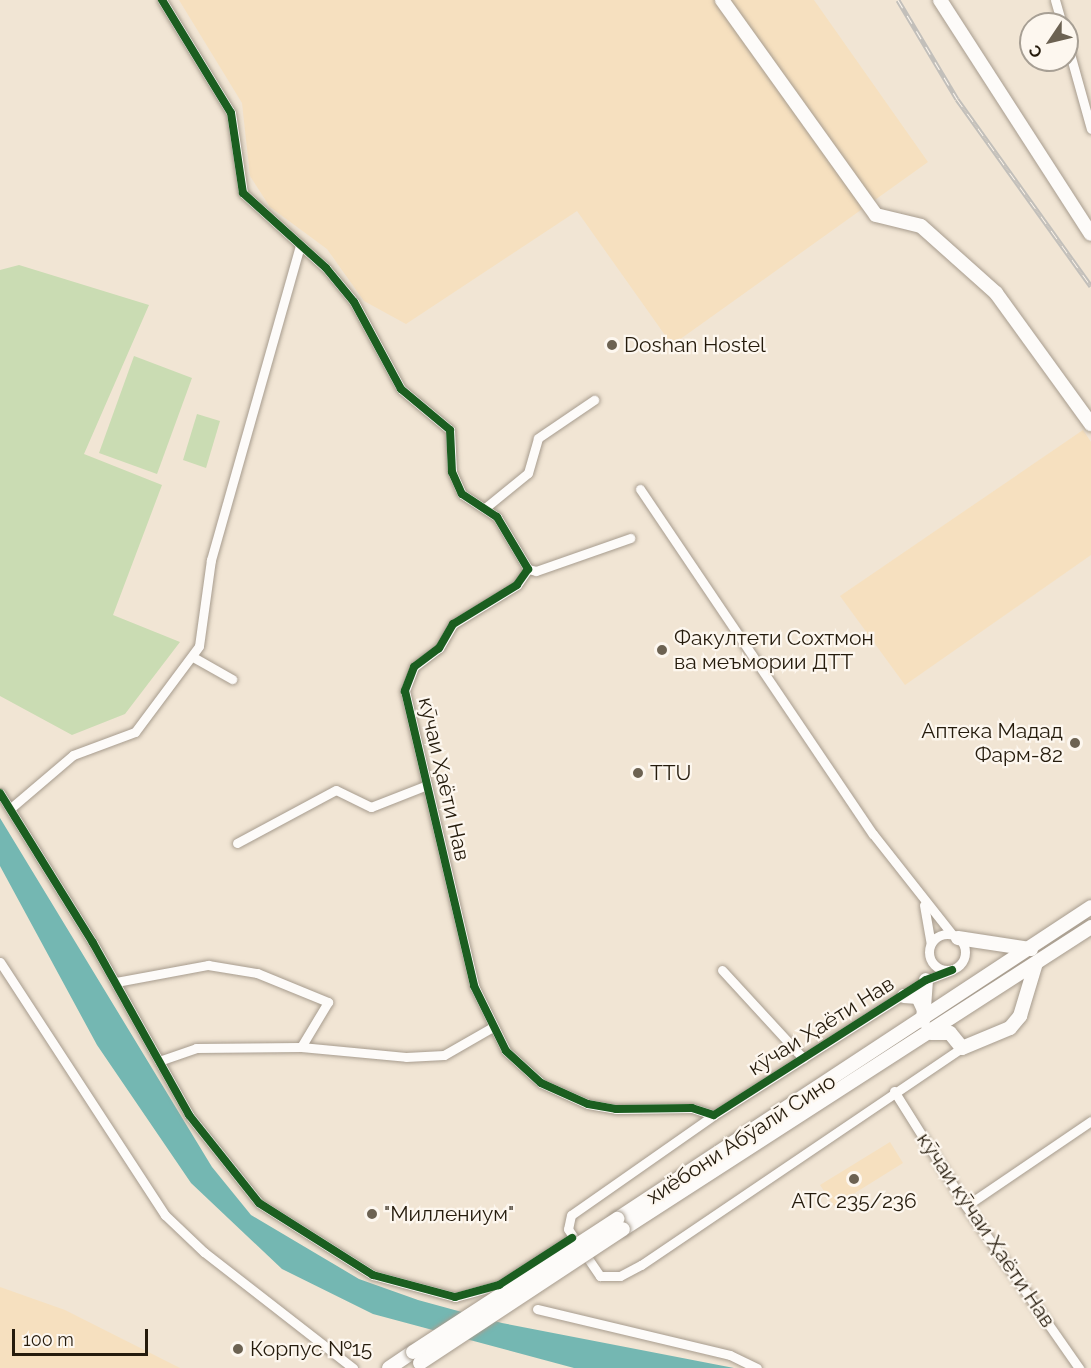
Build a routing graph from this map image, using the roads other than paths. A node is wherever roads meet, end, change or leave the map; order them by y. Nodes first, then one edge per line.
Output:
1 (162, 0) edge
2 (722, 0) edge
3 (940, 0) edge
4 (1075, 72) edge
5 (1091, 129) edge
6 (1091, 234) edge
7 (300, 246) junction
8 (594, 400) dead end
9 (1091, 424) edge
10 (640, 489) dead end
11 (485, 508) junction
12 (630, 538) dead end
13 (528, 569) junction
14 (193, 657) junction
15 (232, 679) dead end
16 (427, 785) junction
17 (0, 793) edge
18 (12, 807) junction
19 (237, 843) dead end
20 (923, 903) junction
21 (1091, 907) edge
22 (1091, 927) edge
23 (955, 936) junction
24 (931, 943) junction
25 (1031, 949) junction
26 (929, 955) junction
27 (0, 962) edge
28 (1036, 963) junction
29 (722, 970) dead end
30 (952, 970) junction
31 (926, 980) junction
32 (116, 982) junction
33 (904, 996) junction
34 (923, 1021) junction
35 (491, 1029) junction
36 (924, 1036) junction
37 (301, 1047) junction
38 (962, 1048) junction
39 (803, 1058) junction
40 (159, 1061) junction
41 (894, 1091) junction
42 (714, 1116) junction
43 (1091, 1121) edge
44 (966, 1206) junction
45 (620, 1224) junction
46 (572, 1238) junction
47 (537, 1309) dead end
48 (415, 1361) edge
49 (353, 1368) edge
50 (389, 1368) edge
51 (757, 1368) edge
52 (1080, 1368) edge

1 - 7 street
2 - 9 main road
3 - 6 main road
4 - 5 street
7 - 11 street
7 - 14 street
8 - 11 street
10 - 20 street
11 - 13 street
12 - 13 street
13 - 16 street, кӯчаи Ҳаёти Нав
14 - 15 street
14 - 18 street
16 - 19 street
16 - 35 street, кӯчаи Ҳаёти Нав
17 - 18 street
18 - 32 street
20 - 23 street
20 - 24 street
21 - 25 main road, хиёбони Абӯалӣ Сино
22 - 28 main road, хиёбони Абӯалӣ Сино
23 - 24 street
23 - 25 main road
23 - 30 street
24 - 26 street
25 - 34 main road, хиёбони Абӯалӣ Сино
26 - 30 street
26 - 31 street
27 - 49 street
28 - 36 main road, хиёбони Абӯалӣ Сино
28 - 38 main road
29 - 39 street
30 - 31 street, кӯчаи Ҳаёти Нав
31 - 33 street, кӯчаи Ҳаёти Нав
31 - 34 main road
32 - 37 street
32 - 40 street
33 - 34 main road
33 - 39 street, кӯчаи Ҳаёти Нав
34 - 45 main road, хиёбони Абӯалӣ Сино
35 - 37 street
35 - 42 street, кӯчаи Ҳаёти Нав
36 - 38 main road
36 - 45 main road, хиёбони Абӯалӣ Сино
37 - 40 street
38 - 41 street
39 - 42 street, кӯчаи Ҳаёти Нав
40 - 46 street
41 - 44 street, кӯчаи кӯчаи Ҳаёти Нав
41 - 46 street
42 - 46 street
43 - 44 street
44 - 52 street, кӯчаи кӯчаи Ҳаёти Нав
45 - 48 main road, хиёбони Абӯалӣ Сино, bridge
47 - 51 street
48 - 50 main road, хиёбони Абӯалӣ Сино

